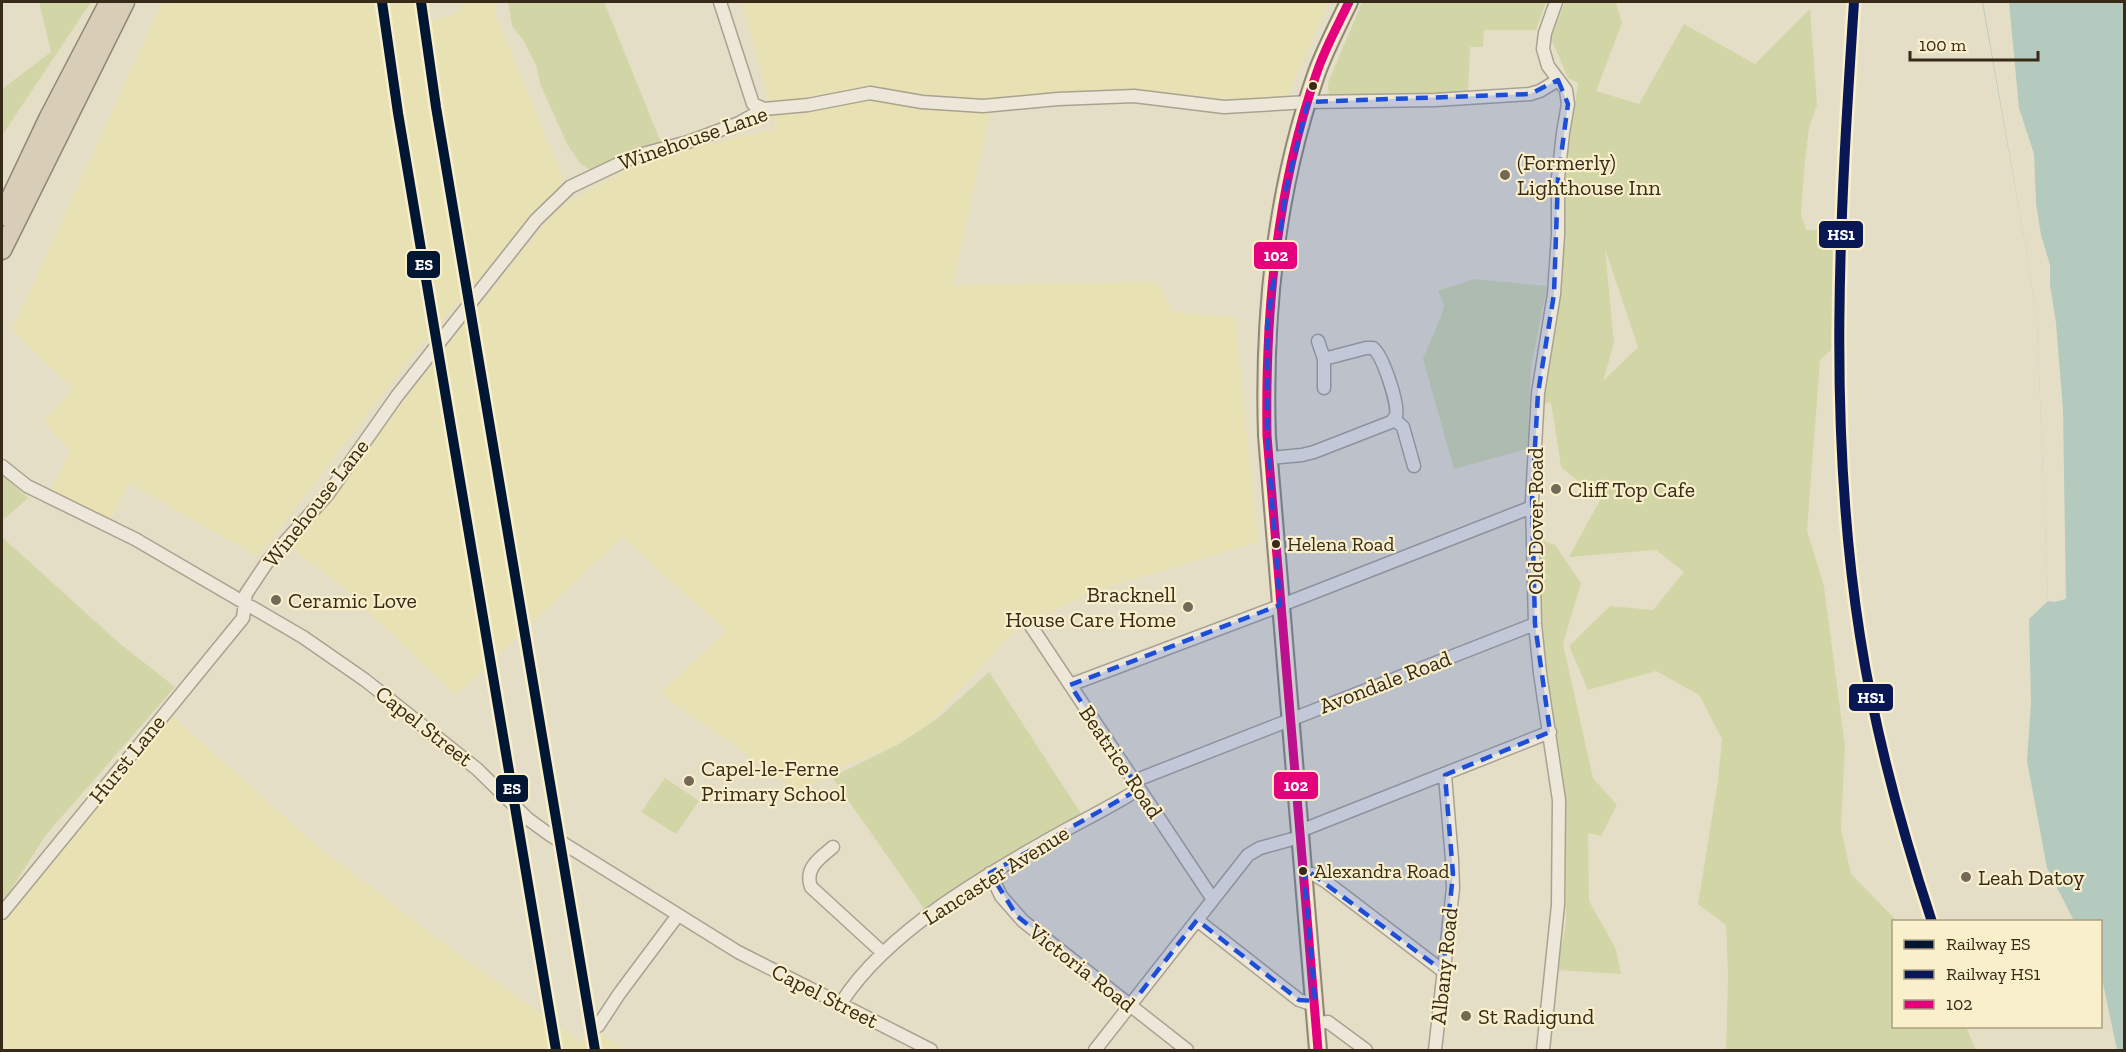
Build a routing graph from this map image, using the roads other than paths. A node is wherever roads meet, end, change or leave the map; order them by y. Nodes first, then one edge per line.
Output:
1 (109, 2) edge
2 (125, 2) edge
3 (720, 2) edge
4 (1349, 2) edge
5 (1556, 2) edge
6 (1558, 80) junction
7 (1308, 102) junction
8 (764, 110) junction
9 (2, 216) edge
10 (2, 250) edge
11 (1318, 341) dead end
12 (1324, 358) junction
13 (1324, 388) dead end
14 (1395, 419) junction
15 (1269, 458) junction
16 (2, 466) edge
17 (1414, 466) dead end
18 (1532, 507) junction
19 (246, 602) junction
20 (1280, 605) junction
21 (1536, 624) junction
22 (1031, 626) dead end
23 (1070, 685) junction
24 (1291, 719) junction
25 (1550, 732) junction
26 (1445, 775) junction
27 (1136, 785) junction
28 (1300, 834) junction
29 (833, 847) dead end
30 (990, 873) junction
31 (1304, 874) junction
32 (1212, 898) junction
33 (2, 913) edge
34 (678, 915) junction
35 (1197, 920) junction
36 (883, 953) junction
37 (1443, 971) junction
38 (1315, 1001) junction
39 (841, 1003) junction
40 (1130, 1006) junction
41 (1316, 1023) junction
42 (598, 1026) dead end
43 (931, 1050) edge
44 (1095, 1050) edge
45 (1187, 1050) edge
46 (1318, 1050) edge
47 (1366, 1050) edge
48 (1435, 1050) edge
49 (1543, 1050) edge

1 - 9 highway
2 - 10 highway
3 - 8 street
4 - 7 main road
5 - 6 street, Old Dover Road
6 - 7 street, Winehouse Lane
6 - 18 street, Old Dover Road
7 - 8 street, Winehouse Lane
7 - 15 main road
8 - 19 street, Winehouse Lane
11 - 12 street
12 - 13 street
12 - 14 street
14 - 15 street
14 - 17 street
15 - 20 main road
16 - 19 street, Capel Street
18 - 20 street
18 - 21 street, Old Dover Road
19 - 33 street, Hurst Lane
19 - 34 street, Capel Street
20 - 23 street
20 - 24 main road
21 - 24 street, Avondale Road
21 - 25 street, Old Dover Road
22 - 23 street, Beatrice Road
23 - 27 street, Beatrice Road
24 - 27 street, Avondale Road
24 - 28 main road
25 - 26 street
25 - 49 street, Old Dover Road
26 - 28 street
26 - 37 street, Albany Road
27 - 30 street, Lancaster Avenue
27 - 32 street, Beatrice Road
28 - 31 main road
28 - 32 street
29 - 36 street
30 - 36 street, Lancaster Avenue
30 - 40 street, Victoria Road
31 - 37 street
31 - 38 main road
32 - 35 street
34 - 39 street, Capel Street
34 - 42 street
35 - 38 street
35 - 40 street
36 - 39 street, Lancaster Avenue
37 - 48 street, Albany Road
38 - 41 main road
39 - 43 street, Capel Street
40 - 44 street
40 - 45 street, Victoria Road
41 - 46 main road
41 - 47 street

